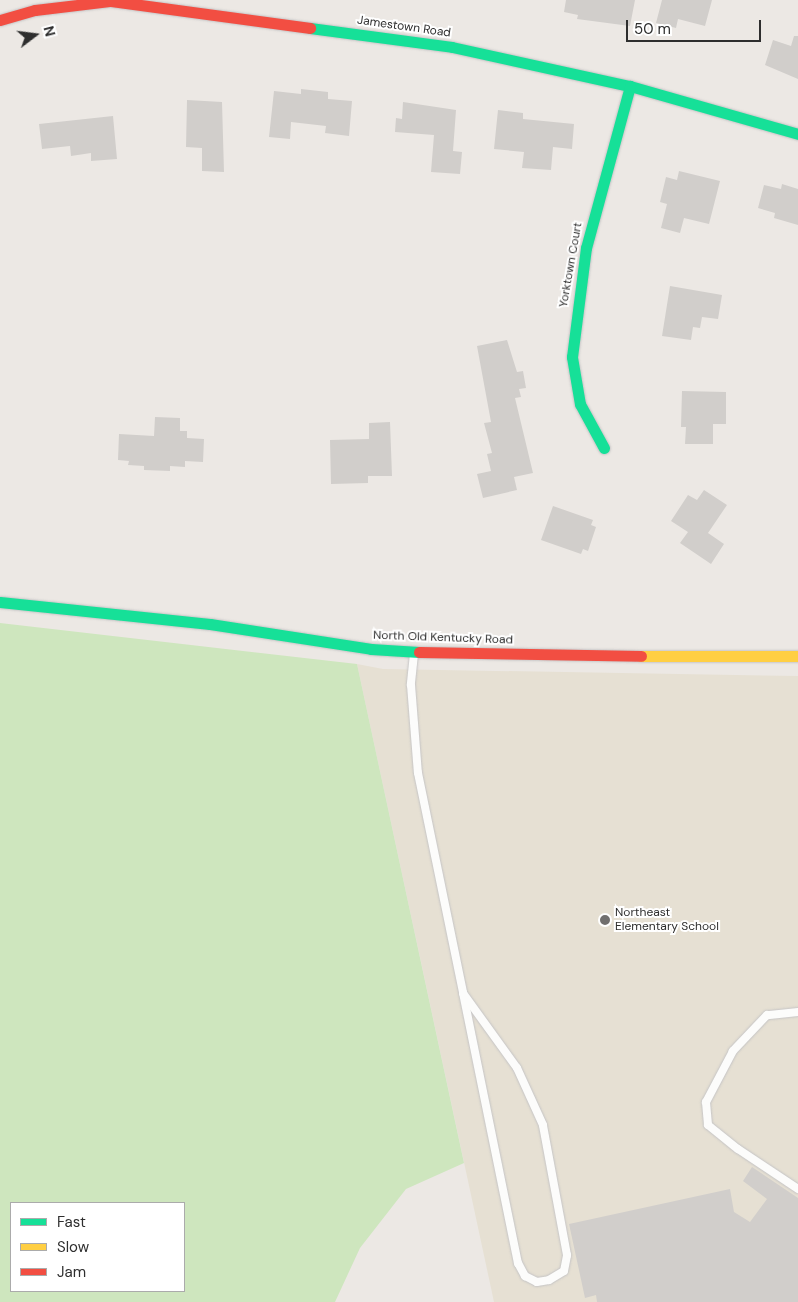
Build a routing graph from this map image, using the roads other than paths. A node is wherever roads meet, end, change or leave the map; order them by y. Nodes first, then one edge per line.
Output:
1 (111, 0) edge
2 (0, 20) edge
3 (630, 86) junction
4 (798, 134) edge
5 (604, 448) dead end
6 (0, 602) edge
7 (414, 652) junction
8 (798, 656) edge
9 (463, 993) junction
10 (798, 1012) edge
11 (798, 1188) edge

1 - 2 street, Jamestown Road
1 - 3 street, Jamestown Road
3 - 4 street, Jamestown Road
3 - 5 street, Yorktown Court
6 - 7 street, North Old Kentucky Road
7 - 8 street, North Old Kentucky Road
7 - 9 lane
9 - 9 lane
10 - 11 lane

